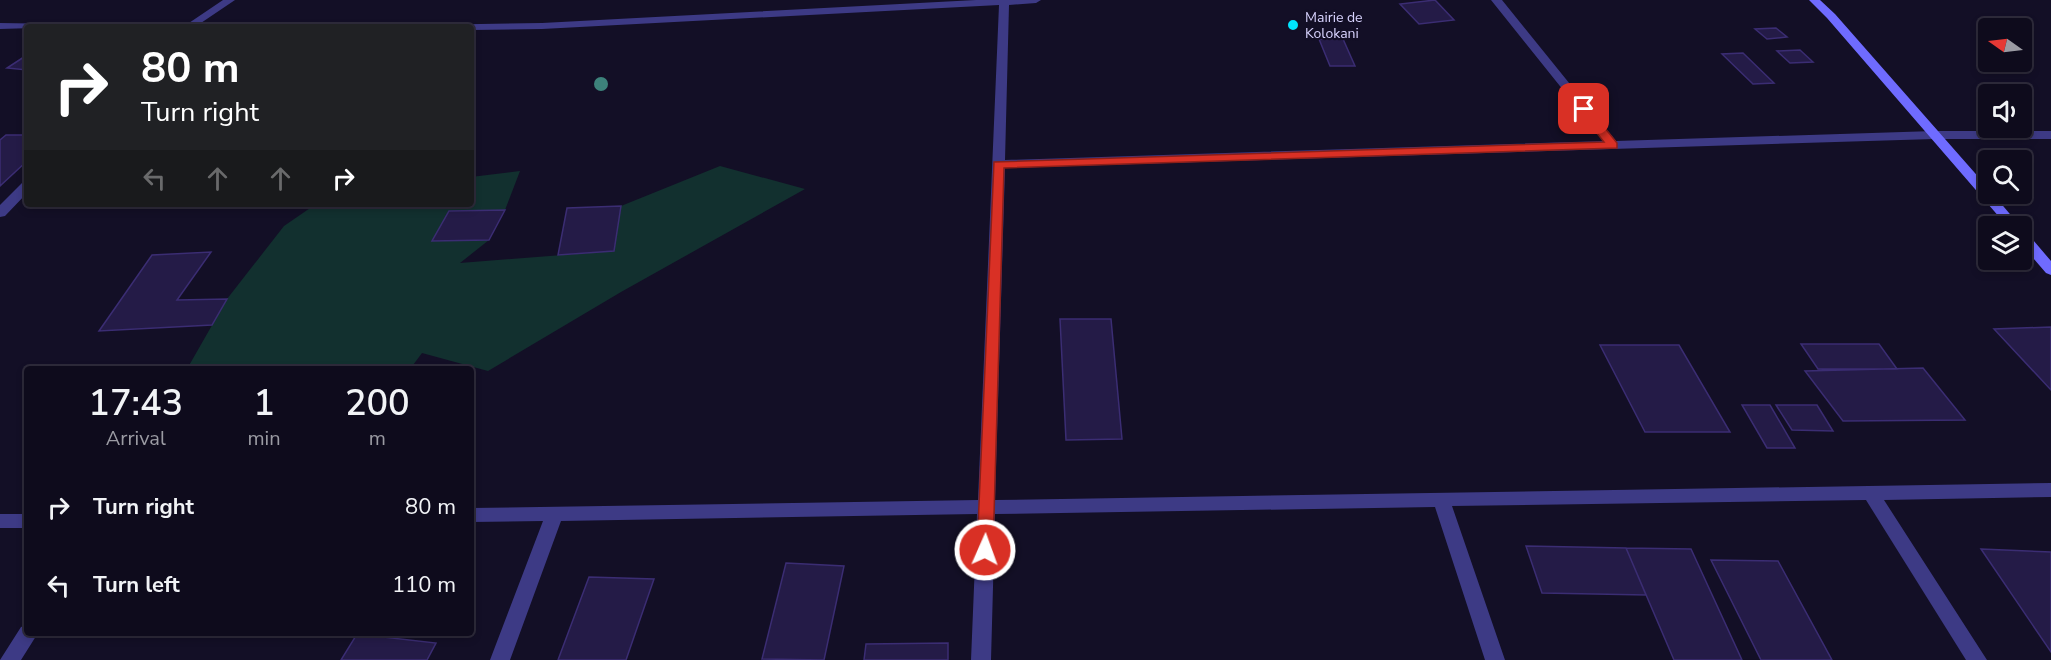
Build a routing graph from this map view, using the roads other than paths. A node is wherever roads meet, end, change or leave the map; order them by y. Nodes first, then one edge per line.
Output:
1 (230, 0) edge
2 (1036, 0) edge
3 (1496, 0) edge
4 (1814, 0) edge
5 (1009, 1) edge
6 (193, 24) edge
7 (0, 26) edge
8 (24, 26) edge
9 (474, 27) edge
10 (1934, 135) junction
11 (2051, 135) edge
12 (1613, 145) junction
13 (998, 164) junction
14 (24, 189) edge
15 (0, 213) edge
16 (2004, 216) edge
17 (2032, 248) edge
18 (2051, 270) edge
19 (2051, 490) edge
20 (1870, 492) junction
21 (1441, 499) junction
22 (987, 506) junction
23 (555, 513) junction
24 (474, 514) edge
25 (0, 521) edge
26 (24, 521) edge
27 (26, 636) edge
28 (10, 660) edge
29 (500, 660) edge
30 (981, 660) edge
31 (1495, 660) edge
32 (1977, 660) edge

1 - 6 street
2 - 5 street
3 - 12 street
4 - 10 street
5 - 9 street
5 - 13 street
7 - 8 street
10 - 11 street
10 - 12 street
10 - 16 street
12 - 13 street
13 - 22 street
14 - 15 street
17 - 18 street
19 - 20 street
20 - 21 street
20 - 32 street
21 - 22 street
21 - 31 street
22 - 23 street
22 - 30 street
23 - 24 street
23 - 29 street
25 - 26 street
27 - 28 street

